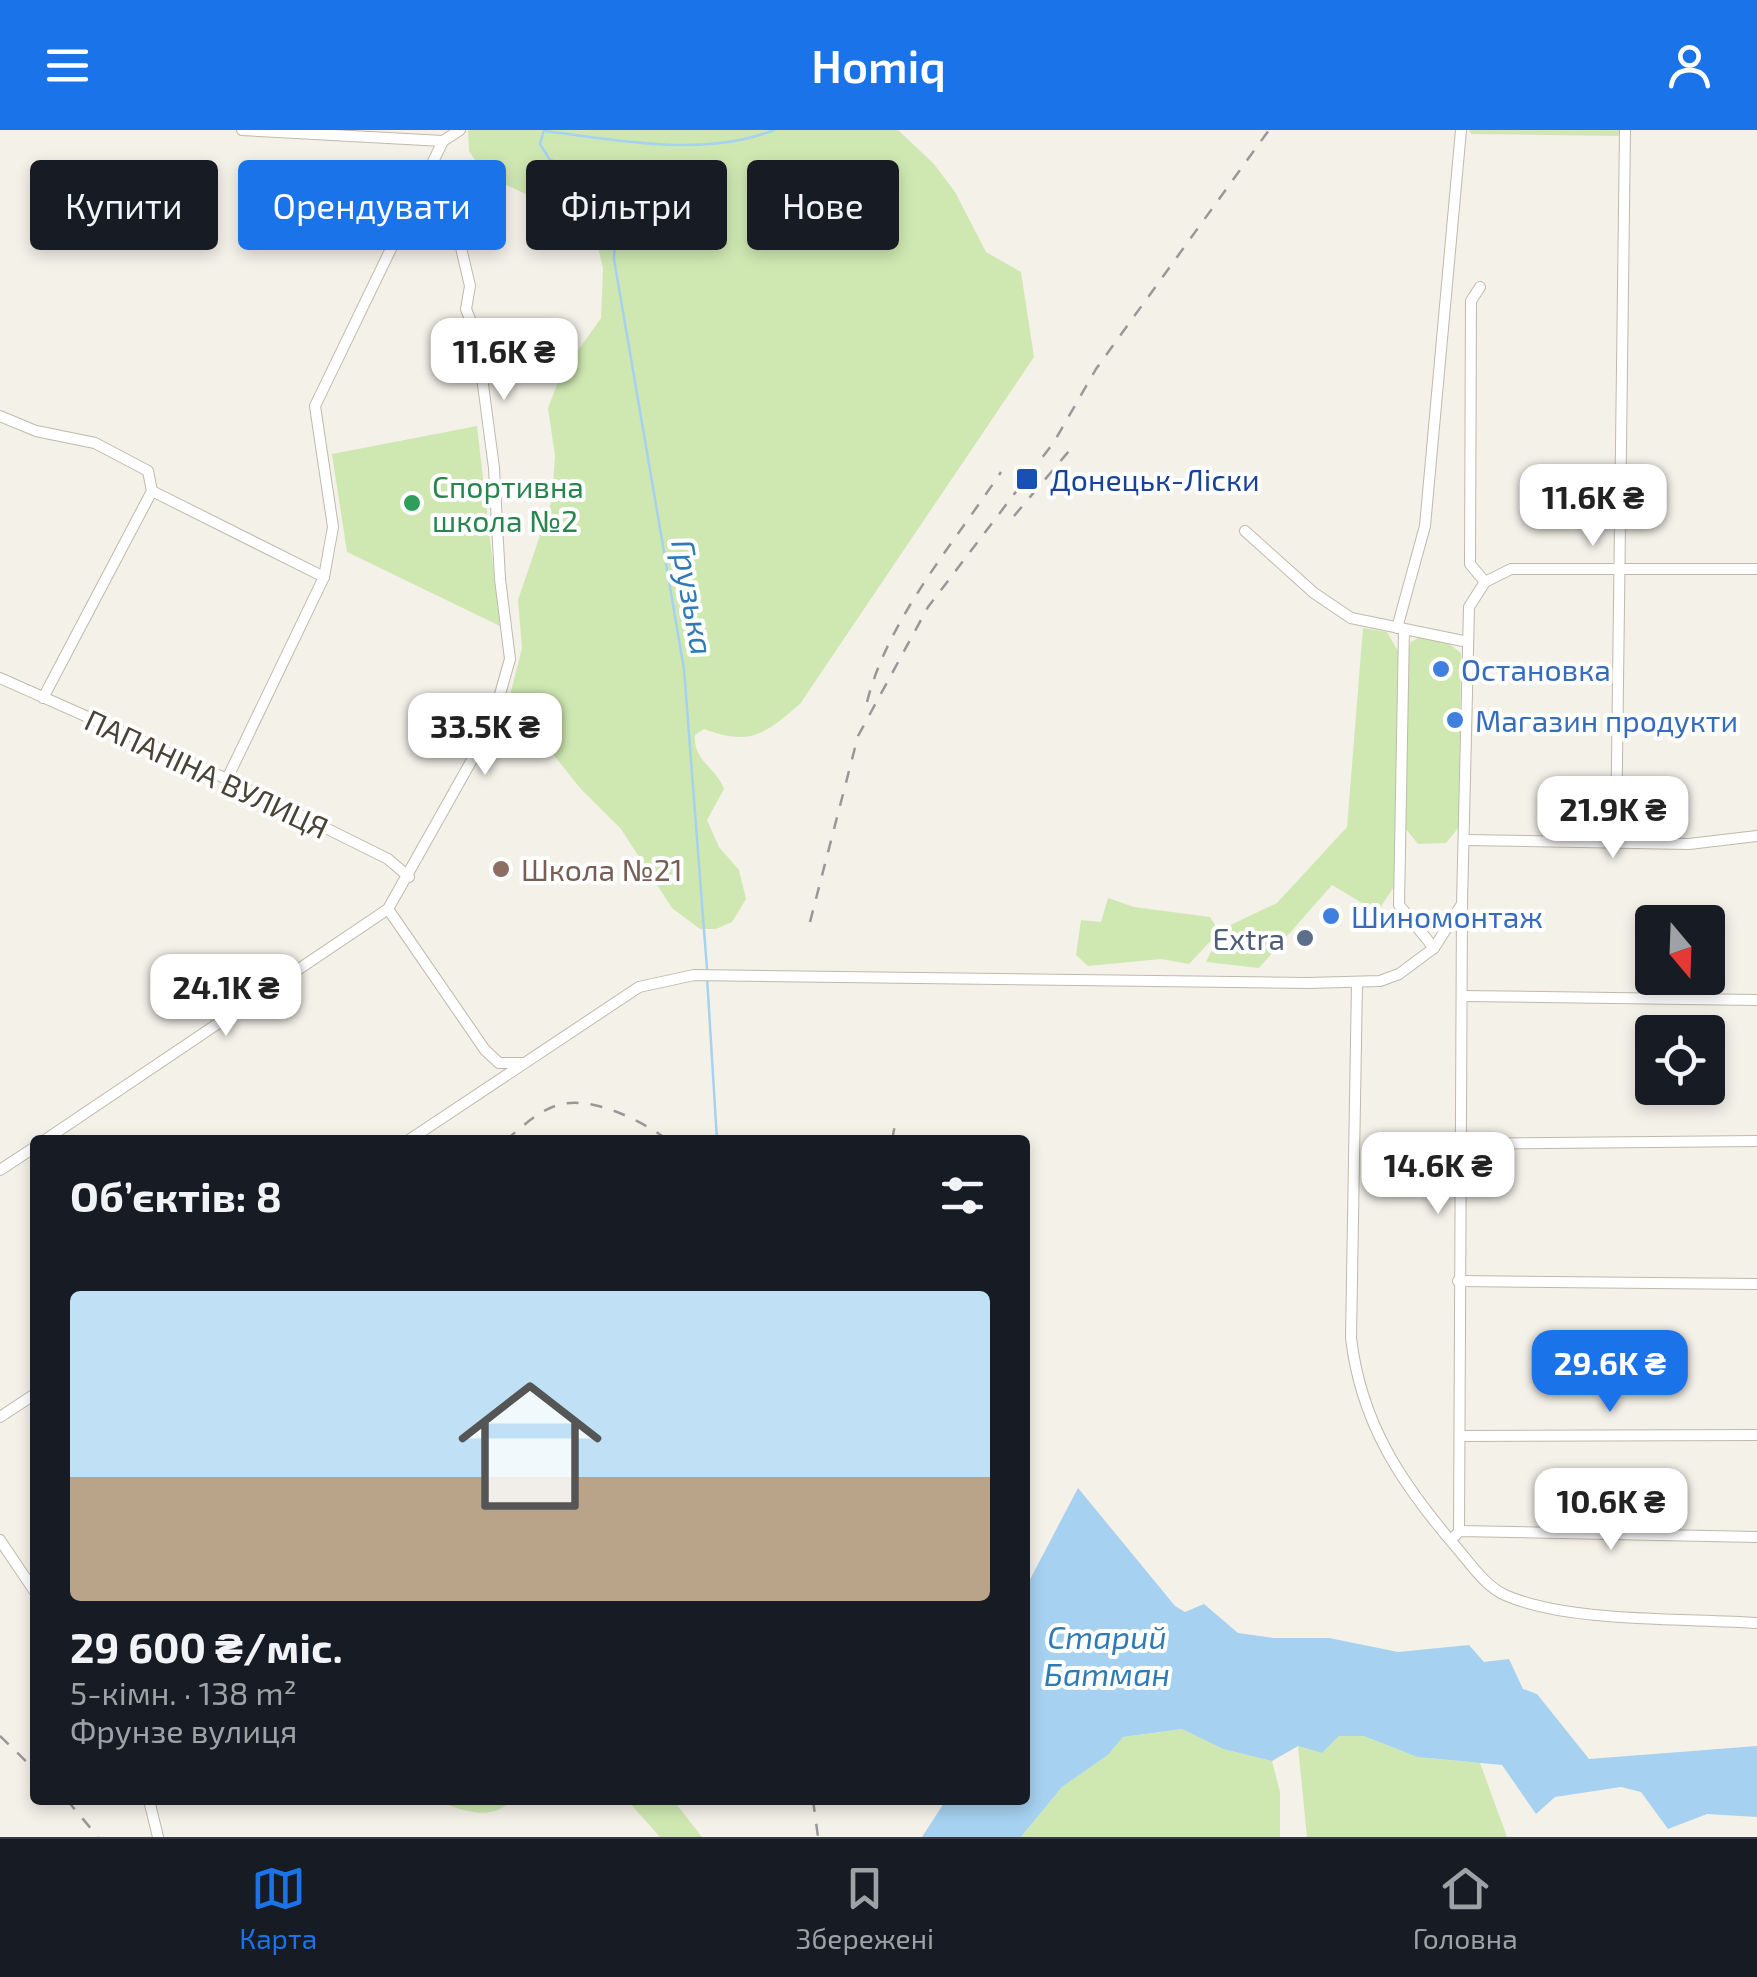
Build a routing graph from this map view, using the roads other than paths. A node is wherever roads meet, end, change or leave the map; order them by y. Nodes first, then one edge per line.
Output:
1 (242, 130) edge
2 (460, 130) edge
3 (1461, 130) edge
4 (1625, 130) edge
5 (442, 141) junction
6 (434, 160) edge
7 (390, 250) edge
8 (462, 250) edge
9 (1480, 287) dead end
10 (0, 416) edge
11 (152, 491) junction
12 (1246, 531) dead end
13 (1617, 569) junction
14 (1757, 569) edge
15 (324, 577) junction
16 (1485, 582) junction
17 (1400, 628) junction
18 (1468, 642) junction
19 (0, 678) edge
20 (44, 698) junction
21 (227, 778) junction
22 (1757, 838) edge
23 (1466, 840) junction
24 (1616, 841) junction
25 (1756, 850) edge
26 (409, 878) junction
27 (1462, 904) junction
28 (388, 909) junction
29 (1434, 948) junction
30 (1358, 982) junction
31 (1462, 996) junction
32 (1757, 1000) edge
33 (522, 1063) junction
34 (53, 1135) edge
35 (416, 1135) edge
36 (1757, 1140) edge
37 (1458, 1144) junction
38 (30, 1150) edge
39 (0, 1170) edge
40 (1458, 1281) junction
41 (1757, 1284) edge
42 (30, 1397) edge
43 (0, 1417) edge
44 (1757, 1435) edge
45 (1463, 1436) junction
46 (1459, 1531) junction
47 (1757, 1537) edge
48 (0, 1540) edge
49 (1450, 1540) junction
50 (30, 1585) edge
51 (1757, 1624) edge
52 (149, 1805) edge
53 (158, 1837) edge

1 - 5 street
2 - 5 street
3 - 17 street
4 - 13 street
5 - 6 street
7 - 15 street
8 - 26 street
9 - 16 street
10 - 11 street
11 - 15 street
11 - 20 street
12 - 17 street
13 - 14 street
13 - 16 street
13 - 24 street
15 - 21 street
16 - 18 street
17 - 18 street
17 - 29 street
18 - 23 street
19 - 20 street, ПАПАНІНА ВУЛИЦЯ
20 - 21 street, ПАПАНІНА ВУЛИЦЯ
21 - 26 street, ПАПАНІНА ВУЛИЦЯ
22 - 24 street
22 - 25 street
23 - 24 street
23 - 27 street
26 - 28 street
27 - 29 street
27 - 31 street
28 - 33 street
28 - 34 street
29 - 30 street
30 - 33 street
30 - 49 street
31 - 32 street
31 - 37 street
33 - 35 street
36 - 37 street
37 - 40 street
38 - 39 street
40 - 41 street
40 - 45 street
42 - 43 street
44 - 45 street
45 - 46 street
46 - 47 street
46 - 49 street
48 - 50 street
49 - 51 street
52 - 53 street

